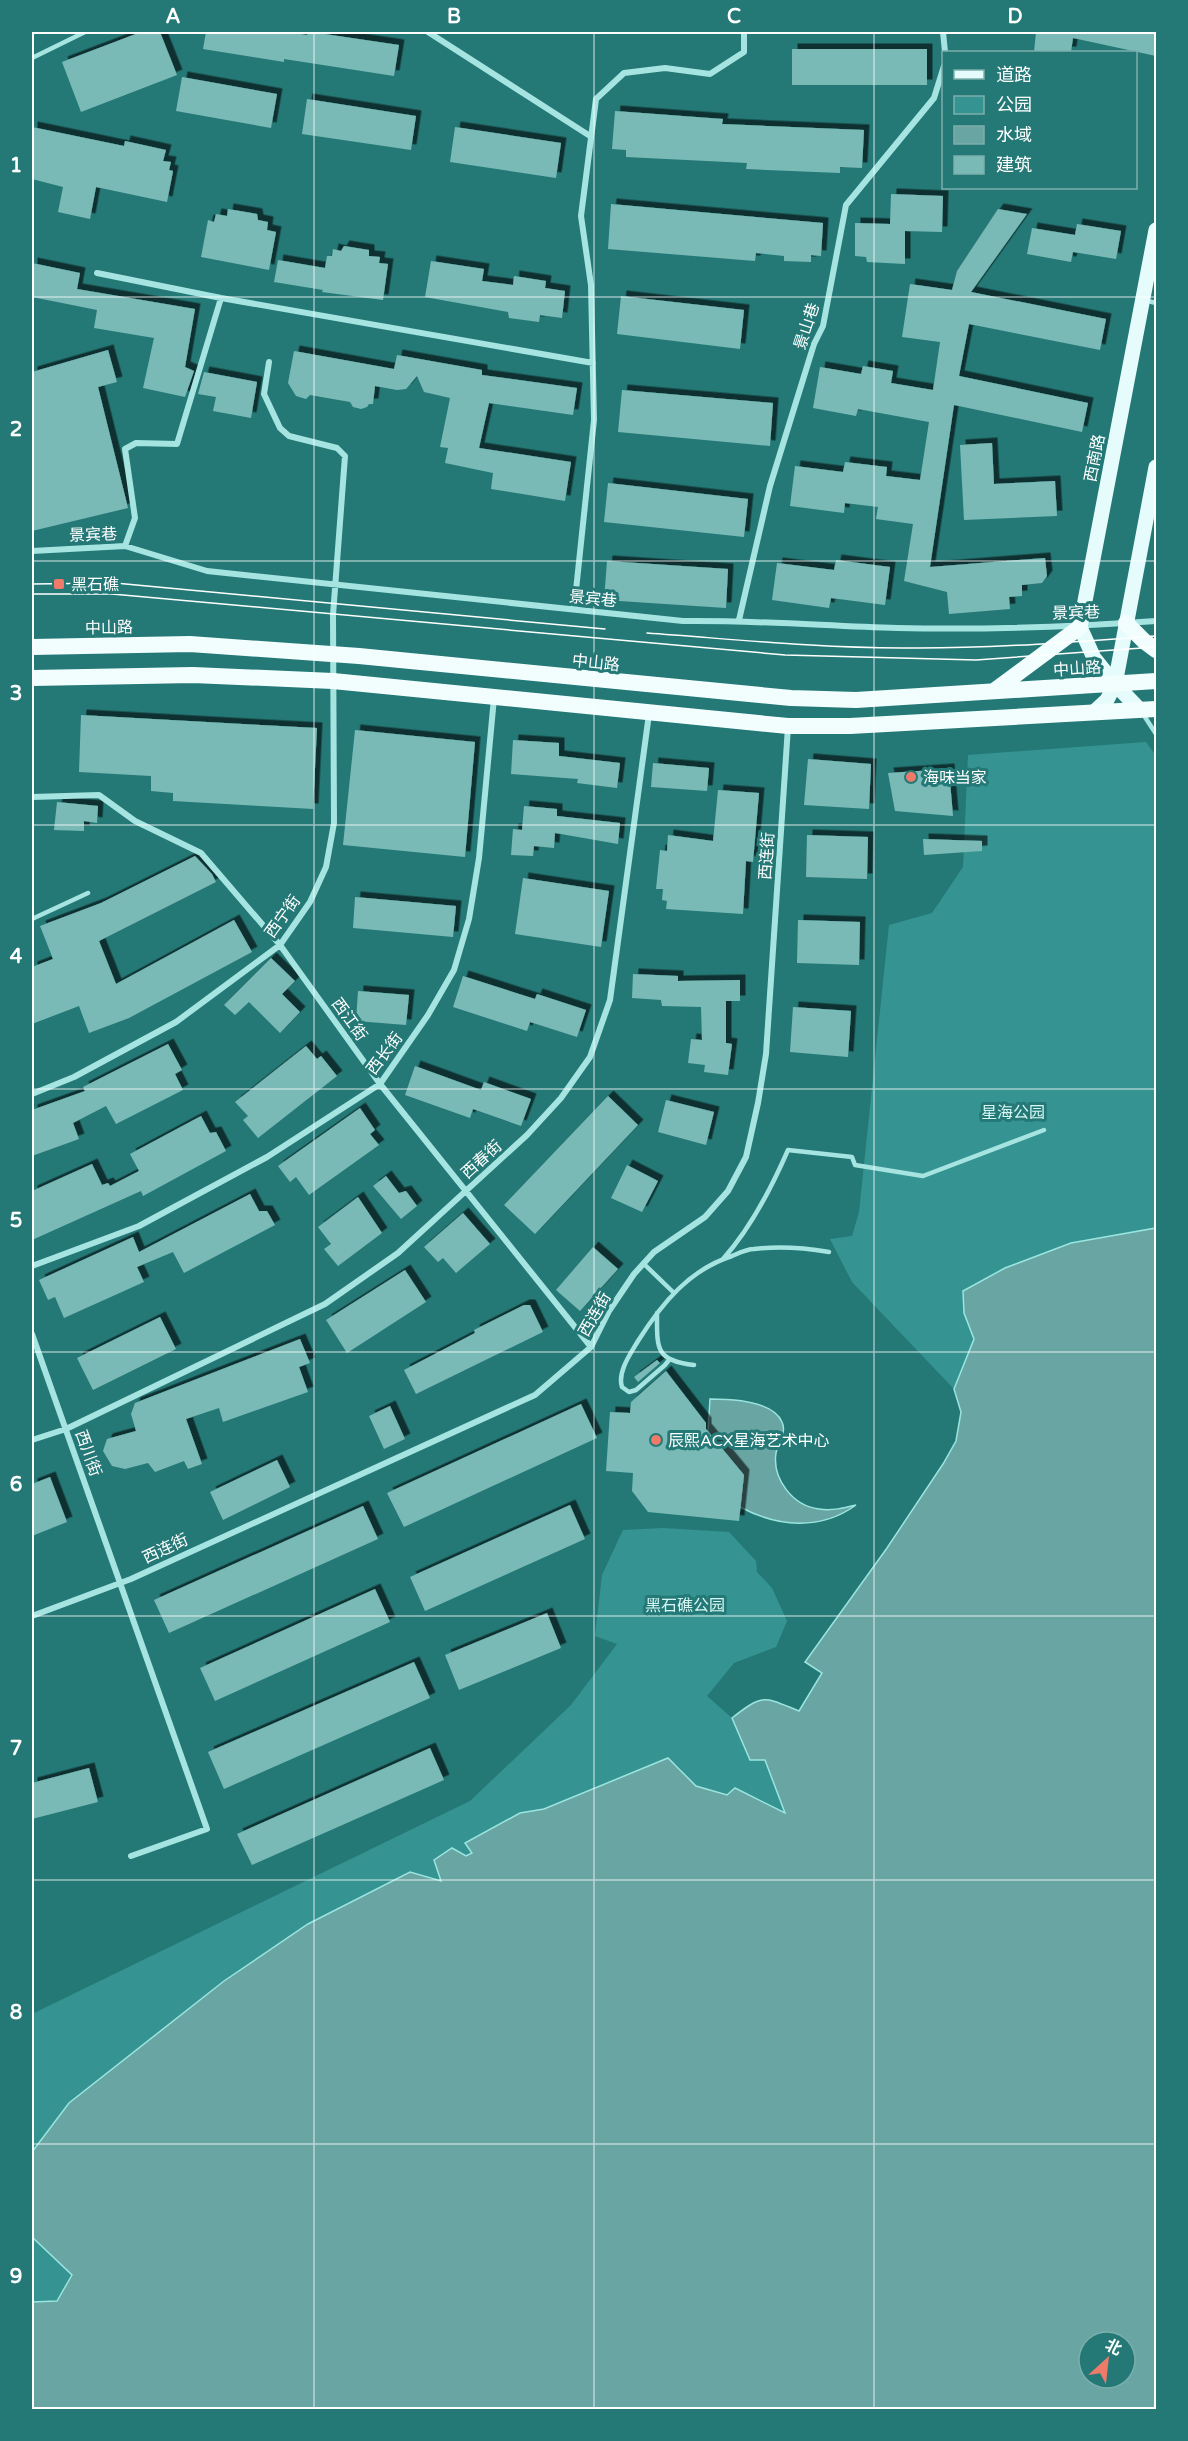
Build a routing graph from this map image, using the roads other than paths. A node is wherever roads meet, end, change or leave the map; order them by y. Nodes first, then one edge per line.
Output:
1 (85, 32) edge
2 (428, 32) edge
3 (744, 32) edge
4 (944, 32) edge
5 (945, 51) edge
6 (32, 58) edge
7 (942, 72) edge
8 (590, 136) junction
9 (1156, 231) edge
10 (97, 273) dead end
11 (221, 298) junction
12 (1150, 301) edge
13 (268, 362) dead end
14 (593, 363) junction
15 (1156, 467) edge
16 (125, 546) junction
17 (32, 551) edge
18 (335, 586) junction
19 (574, 609) junction
20 (739, 620) junction
21 (1156, 621) edge
22 (1126, 624) junction
23 (1080, 627) junction
24 (32, 647) edge
25 (1156, 650) edge
26 (333, 654) junction
27 (32, 678) edge
28 (333, 681) junction
29 (1156, 681) edge
30 (1115, 684) junction
31 (993, 691) junction
32 (494, 697) junction
33 (1148, 709) edge
34 (1094, 712) junction
35 (649, 713) junction
36 (788, 726) junction
37 (1156, 734) edge
38 (32, 797) edge
39 (88, 893) dead end
40 (32, 919) edge
41 (280, 945) junction
42 (380, 1083) junction
43 (32, 1094) edge
44 (1044, 1130) dead end
45 (467, 1191) junction
46 (829, 1252) dead end
47 (723, 1259) junction
48 (644, 1264) junction
49 (32, 1266) edge
50 (673, 1293) junction
51 (657, 1310) junction
52 (32, 1334) edge
53 (591, 1347) junction
54 (669, 1360) junction
55 (694, 1365) dead end
56 (66, 1429) junction
57 (32, 1440) edge
58 (121, 1582) junction
59 (32, 1616) edge
60 (131, 1856) dead end

1 - 6 lane
2 - 8 street
3 - 8 street
4 - 5 street
7 - 20 street, 景山巷
8 - 14 street
9 - 12 main road, 西南路
10 - 11 street
11 - 14 street
11 - 16 street
12 - 23 main road, 西南路
13 - 18 street, 西宁街
14 - 19 street
15 - 22 main road
16 - 17 street, 景宾巷
16 - 18 street, 景宾巷
18 - 19 street, 景宾巷
18 - 26 street, 西宁街
19 - 20 street, 景宾巷
20 - 23 street, 景宾巷
21 - 22 street, 景宾巷
22 - 23 street, 景宾巷
22 - 25 highway
22 - 30 main road
23 - 30 main road
23 - 31 highway
24 - 26 highway, 中山路
26 - 28 street, 西宁街
26 - 31 highway, 中山路
27 - 28 highway
28 - 32 highway
28 - 41 street, 西宁街
29 - 30 highway, 中山路
30 - 31 highway, 中山路
30 - 33 main road
30 - 34 main road
32 - 35 highway
32 - 42 street, 西长街
33 - 34 highway
33 - 37 lane
34 - 36 highway
35 - 36 highway
35 - 45 street, 西春街
36 - 48 street, 西连街
38 - 41 street, 西江街
39 - 40 lane
41 - 42 street, 西江街
41 - 43 street, 西宁街
42 - 45 street, 西江街
42 - 49 street, 西长街
44 - 47 lane
45 - 53 street, 西江街
45 - 56 street, 西春街
46 - 47 lane
47 - 50 lane
48 - 50 lane
48 - 53 street, 西连街
50 - 51 lane
51 - 54 lane
51 - 54 lane
52 - 56 street, 西川街
53 - 58 street, 西连街
54 - 55 lane
56 - 57 street, 西春街
56 - 58 street, 西川街
58 - 59 street, 西连街
58 - 60 street, 西川街

